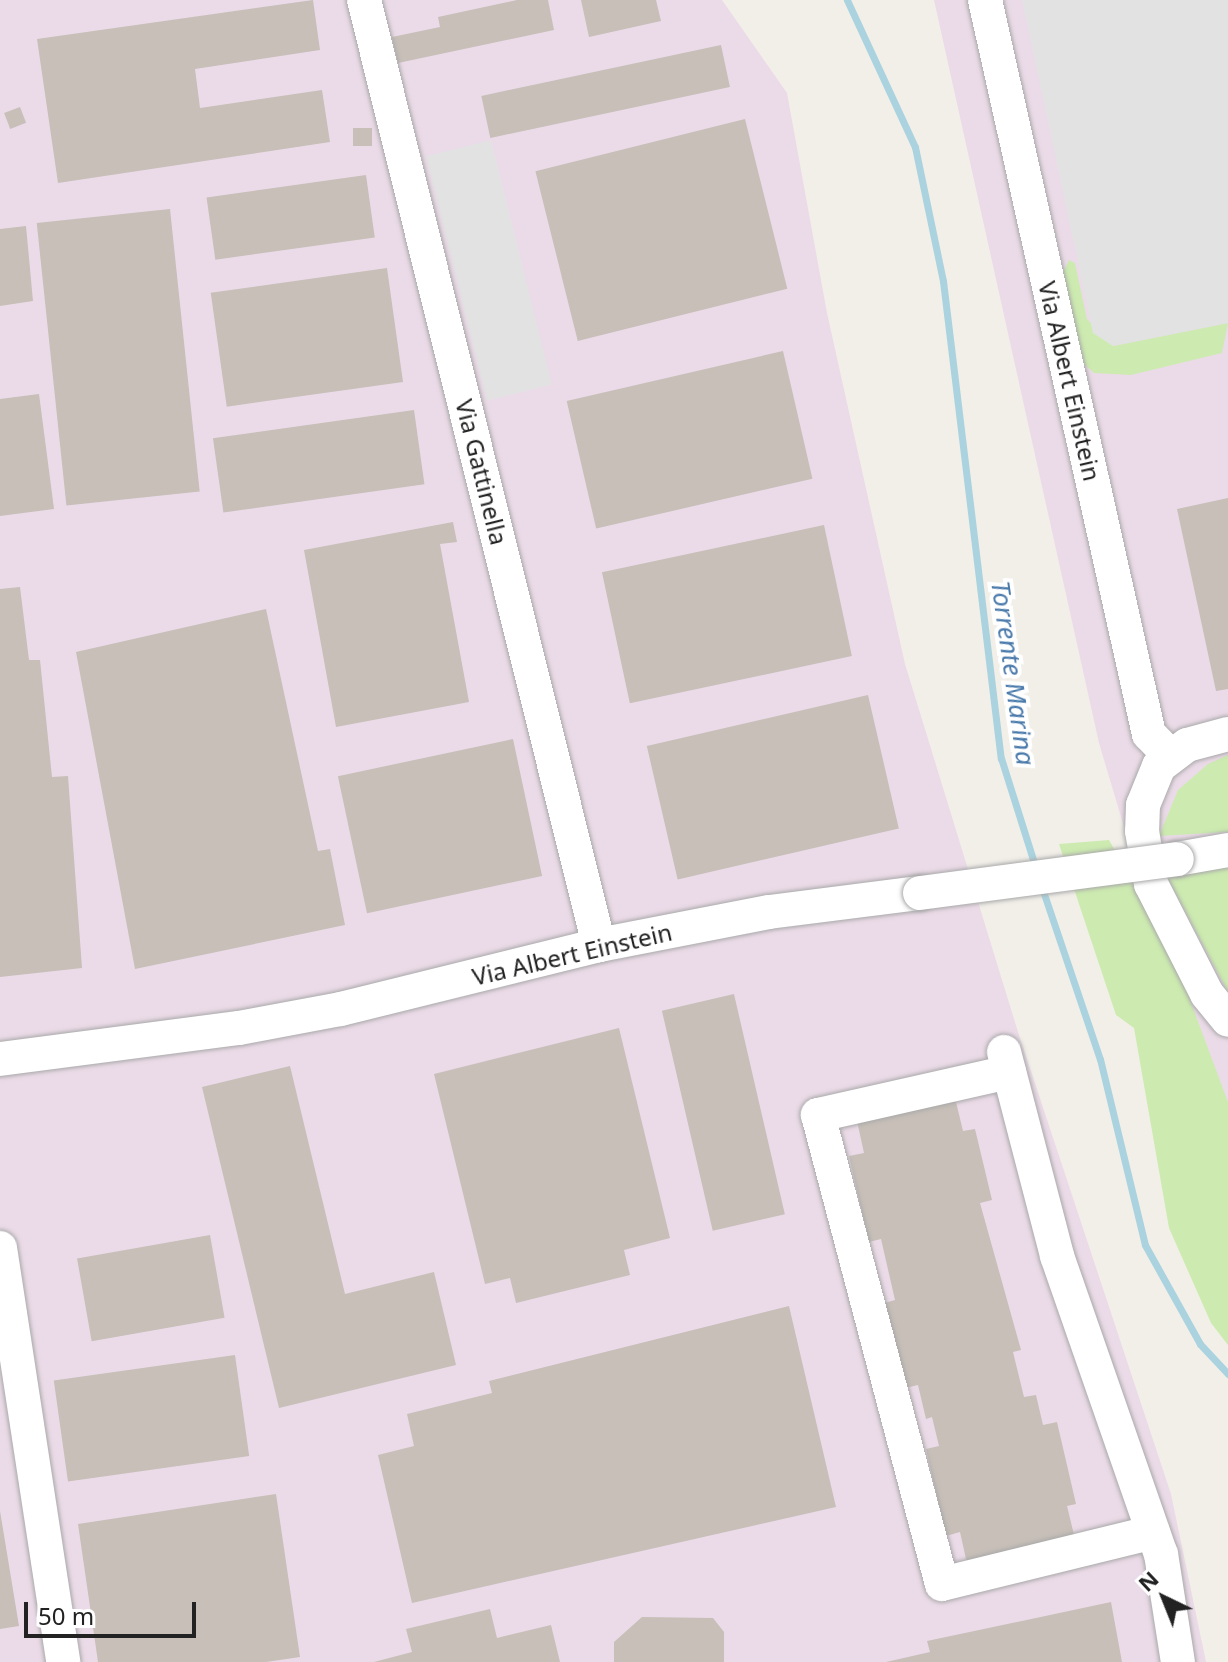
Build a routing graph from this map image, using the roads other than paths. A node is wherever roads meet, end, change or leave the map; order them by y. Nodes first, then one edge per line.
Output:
1 (364, 0) edge
2 (985, 0) edge
3 (1228, 734) edge
4 (1169, 755) junction
5 (1228, 850) edge
6 (599, 945) junction
7 (1228, 1020) edge
8 (0, 1059) edge
9 (0, 1248) edge
10 (1153, 1532) junction
11 (63, 1662) edge
12 (1178, 1662) edge

1 - 6 street, Via Gattinella
2 - 4 street, Via Albert Einstein
3 - 4 street
4 - 7 street
5 - 6 street, Via Albert Einstein, bridge
6 - 8 street, Via Albert Einstein
9 - 11 street
10 - 10 street
10 - 12 street

